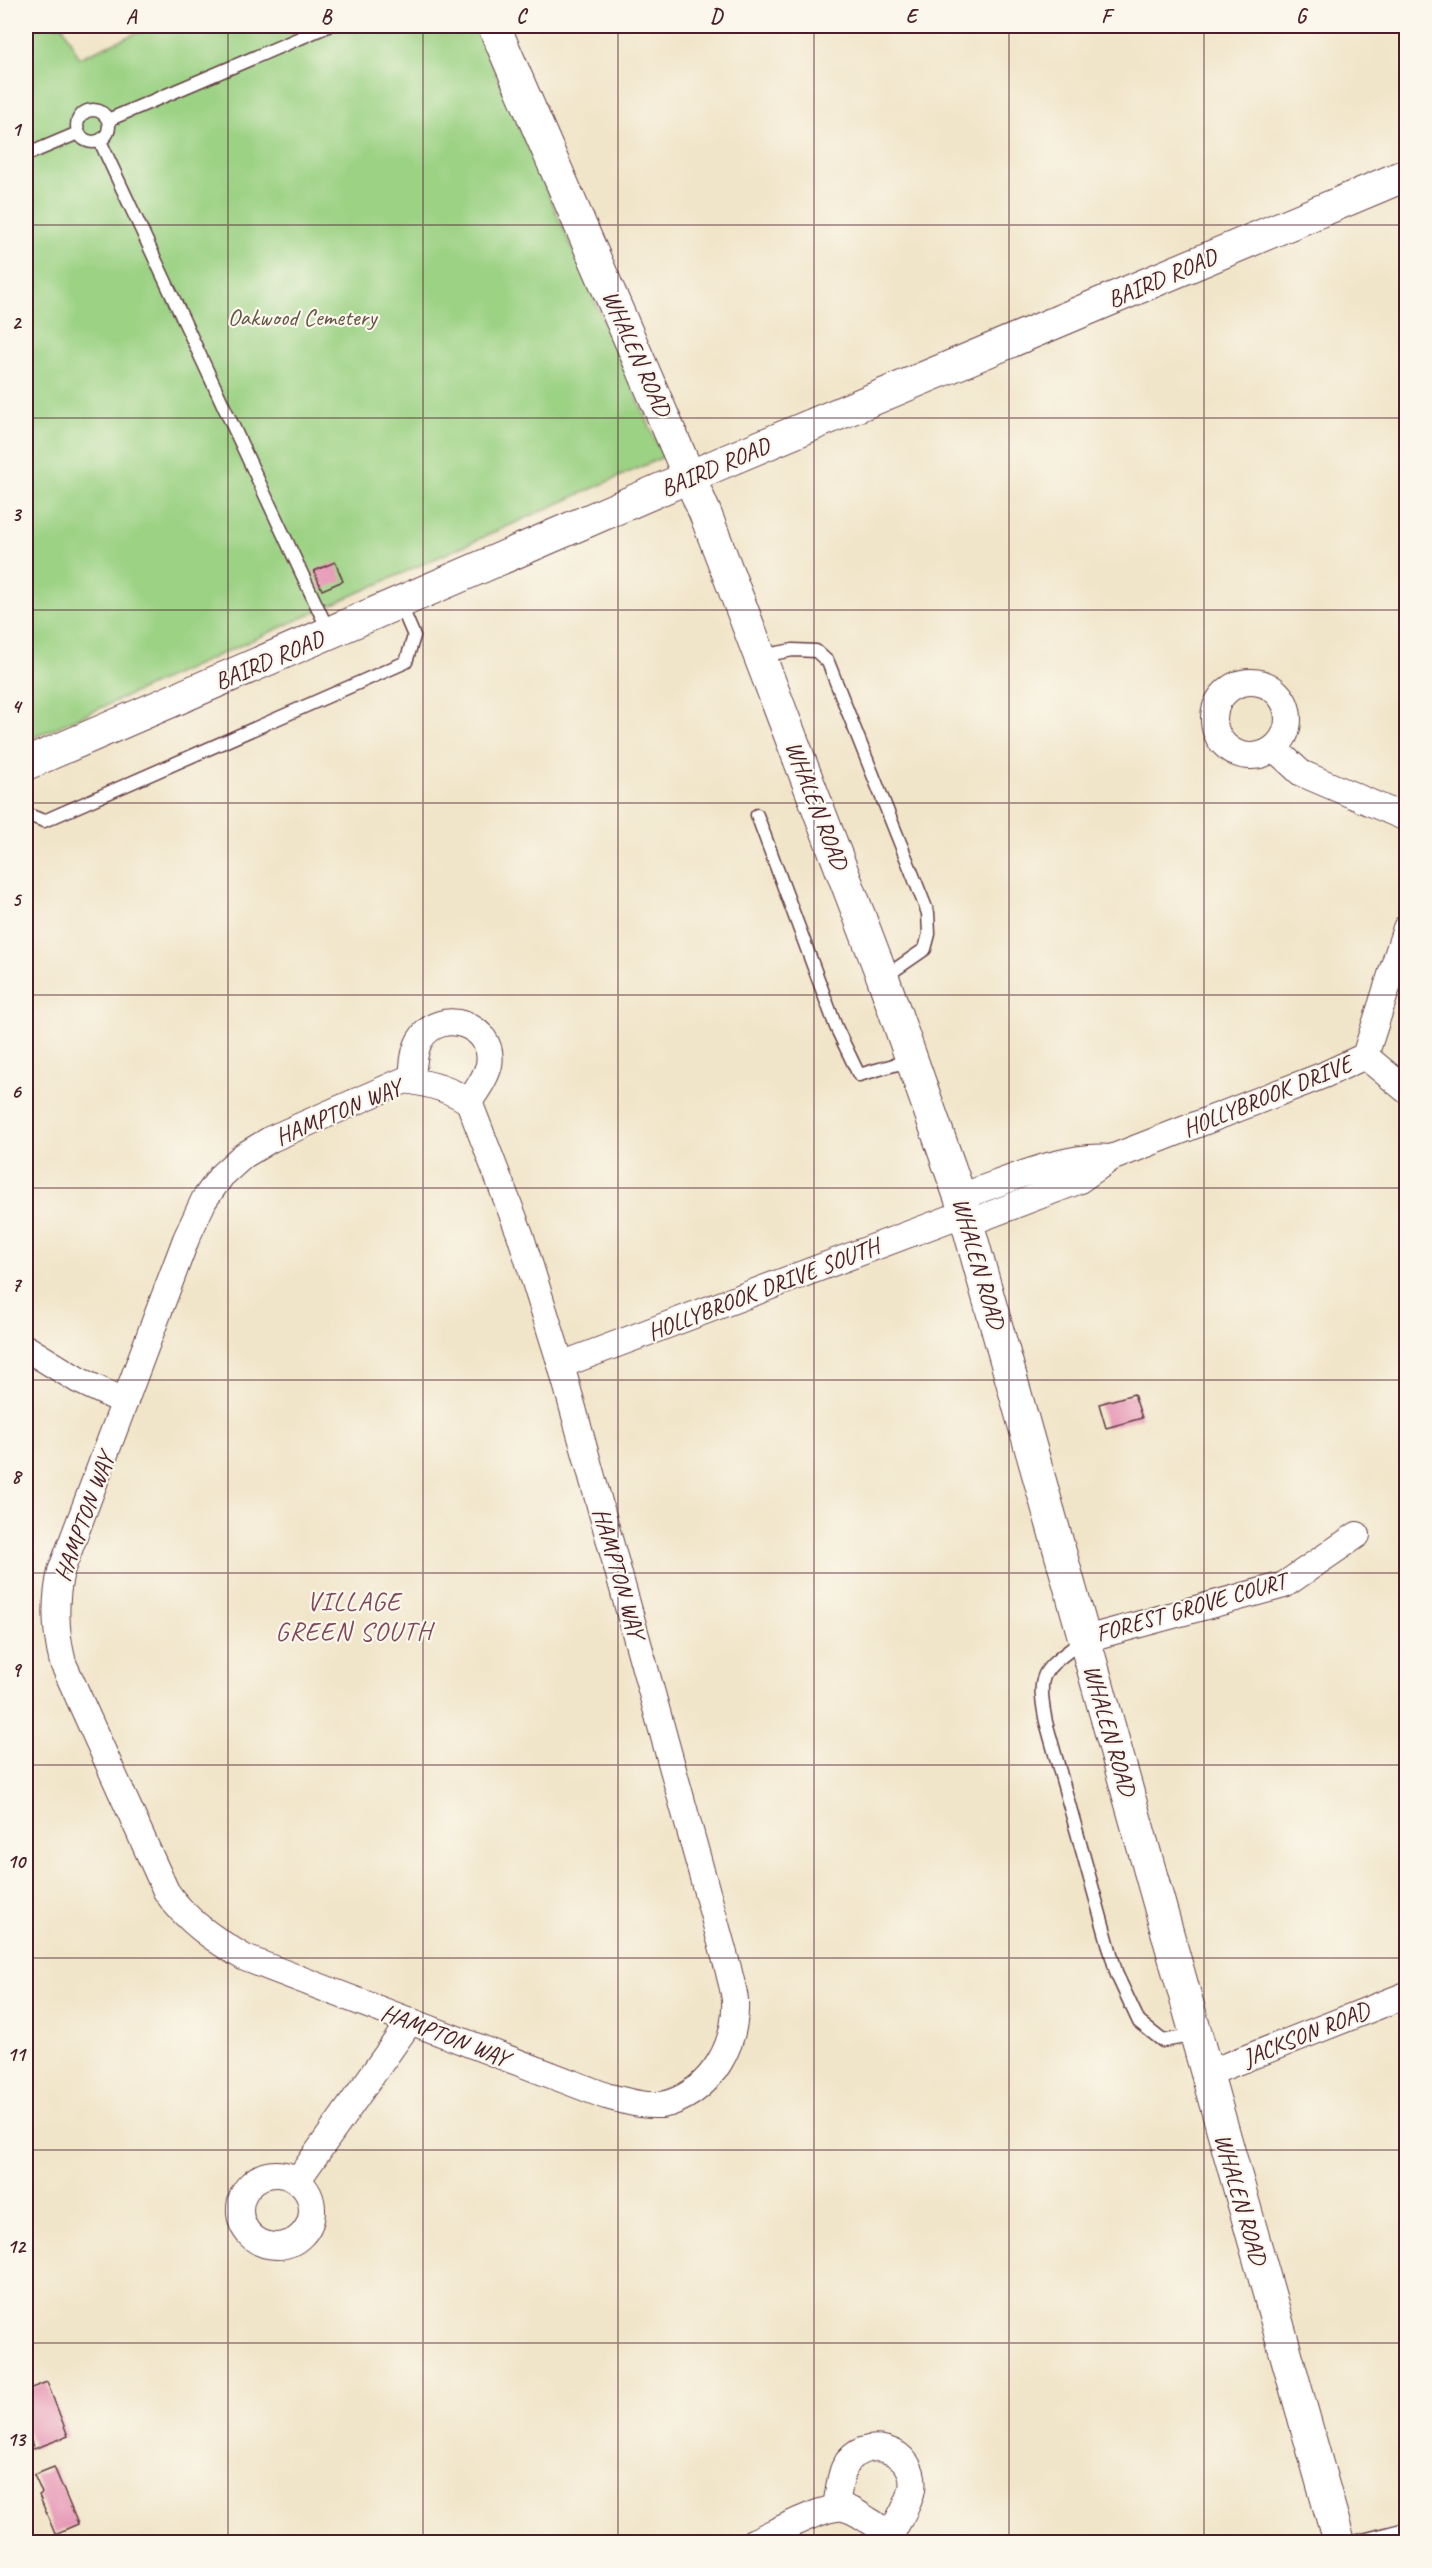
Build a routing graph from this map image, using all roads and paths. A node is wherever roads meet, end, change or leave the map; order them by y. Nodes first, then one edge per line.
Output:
1 (328, 26) edge
2 (494, 26) edge
3 (108, 120) junction
4 (78, 133) junction
5 (100, 141) junction
6 (26, 156) edge
7 (1407, 175) edge
8 (690, 477) junction
9 (400, 603) junction
10 (330, 634) junction
11 (760, 656) junction
12 (1275, 749) dead end
13 (26, 764) edge
14 (26, 814) edge
15 (757, 815) dead end
16 (1407, 818) edge
17 (1407, 928) edge
18 (883, 978) junction
19 (1365, 1056) junction
20 (912, 1060) junction
21 (412, 1081) junction
22 (1407, 1090) edge
23 (469, 1102) junction
24 (965, 1211) junction
25 (26, 1348) edge
26 (561, 1365) junction
27 (126, 1402) junction
28 (1357, 1535) dead end
29 (1085, 1639) junction
30 (1407, 1995) edge
31 (409, 2023) junction
32 (1196, 2034) junction
33 (1206, 2074) junction
34 (297, 2181) dead end
35 (836, 2508) junction
36 (1407, 2529) edge
37 (889, 2541) edge
38 (753, 2542) edge
39 (1339, 2542) edge
40 (1355, 2542) edge

1 - 3 lane
2 - 8 street, WHALEN ROAD
3 - 4 lane
3 - 5 lane
4 - 5 lane
4 - 6 lane
5 - 10 lane
7 - 8 street, BAIRD ROAD
8 - 9 street, BAIRD ROAD
8 - 11 street, WHALEN ROAD
9 - 10 street, BAIRD ROAD
9 - 14 lane
10 - 13 street, BAIRD ROAD
11 - 18 street, WHALEN ROAD
11 - 18 lane
12 - 16 street
15 - 20 lane
17 - 19 street, HOLLYBROOK DRIVE
18 - 20 street, WHALEN ROAD
19 - 22 street
19 - 24 street, HOLLYBROOK DRIVE
20 - 24 street, WHALEN ROAD
21 - 23 street, HAMPTON WAY
21 - 23 street, HAMPTON WAY
21 - 27 street, HAMPTON WAY
23 - 26 street, HAMPTON WAY
24 - 26 street, HOLLYBROOK DRIVE SOUTH
24 - 29 street, WHALEN ROAD
25 - 27 street
26 - 31 street, HAMPTON WAY
27 - 31 street, HAMPTON WAY
28 - 29 street, FOREST GROVE COURT
29 - 32 street, WHALEN ROAD
29 - 32 lane
30 - 33 street, JACKSON ROAD
31 - 34 street
32 - 33 street, WHALEN ROAD
33 - 39 street, WHALEN ROAD
35 - 37 street
35 - 37 street
35 - 38 street
36 - 40 lane

